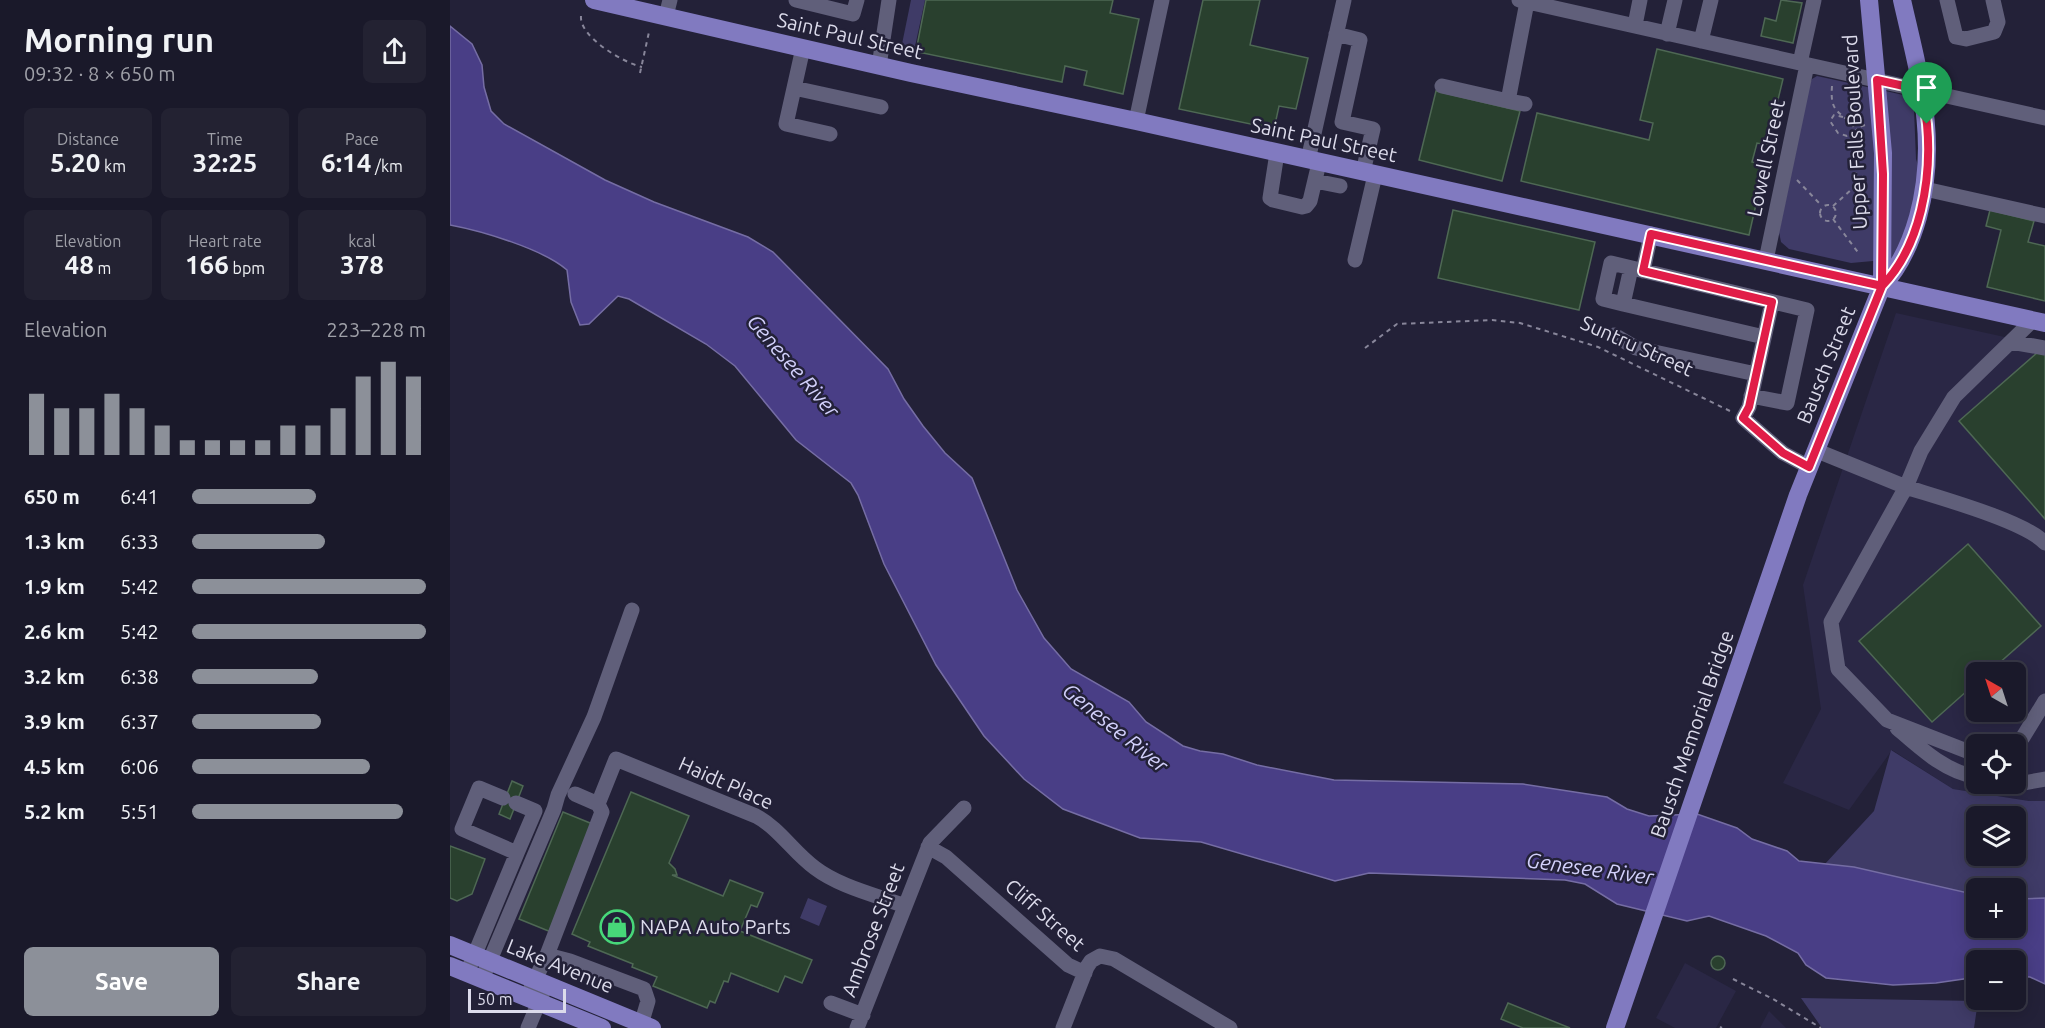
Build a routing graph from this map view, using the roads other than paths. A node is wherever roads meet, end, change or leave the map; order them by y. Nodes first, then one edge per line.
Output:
1 (594, 0) edge
2 (796, 0) edge
3 (857, 0) edge
4 (890, 0) edge
5 (1162, 0) edge
6 (1344, 0) edge
7 (1641, 0) edge
8 (1676, 0) edge
9 (1711, 0) edge
10 (1814, 0) edge
11 (1869, 0) edge
12 (1902, 0) edge
13 (1947, 0) edge
14 (1993, 0) edge
15 (1523, 1) edge
16 (668, 8) edge
17 (1635, 25) junction
18 (1336, 34) junction
19 (1667, 34) junction
20 (1701, 41) junction
21 (803, 48) junction
22 (1803, 64) junction
23 (895, 69) junction
24 (1877, 80) junction
25 (1442, 86) dead end
26 (794, 88) junction
27 (1922, 90) junction
28 (1508, 101) junction
29 (1525, 104) dead end
30 (881, 107) dead end
31 (2045, 118) edge
32 (1136, 121) junction
33 (830, 134) dead end
34 (1277, 153) junction
35 (1314, 161) junction
36 (1369, 173) junction
37 (1315, 181) junction
38 (1340, 186) dead end
39 (1924, 189) junction
40 (2045, 216) edge
41 (1651, 234) junction
42 (1355, 260) dead end
43 (1766, 260) junction
44 (1637, 269) junction
45 (1882, 286) junction
46 (1772, 302) junction
47 (2039, 321) edge
48 (1614, 334) dead end
49 (1764, 337) junction
50 (2011, 342) junction
51 (2045, 348) edge
52 (1756, 374) junction
53 (1751, 396) junction
54 (1812, 459) junction
55 (1906, 487) junction
56 (1798, 495) joint
57 (2045, 543) edge
58 (632, 610) dead end
59 (2045, 701) edge
60 (1887, 720) junction
61 (2025, 734) edge
62 (1966, 751) edge
63 (1966, 775) edge
64 (2045, 779) edge
65 (2026, 783) edge
66 (575, 794) dead end
67 (598, 804) junction
68 (964, 808) dead end
69 (928, 847) junction
70 (518, 853) junction
71 (905, 906) junction
72 (450, 945) edge
73 (547, 955) junction
74 (482, 958) junction
75 (450, 966) edge
76 (1084, 973) junction
77 (475, 976) junction
78 (540, 982) junction
79 (533, 999) junction
80 (831, 1002) dead end
81 (591, 1003) junction
82 (860, 1021) edge
83 (583, 1024) edge
84 (1616, 1025) edge
85 (644, 1026) edge
86 (528, 1028) edge
87 (602, 1028) edge
88 (1063, 1028) edge
89 (1230, 1028) edge

1 - 16 main road, Saint Paul Street
2 - 3 street
4 - 23 street
5 - 32 street
6 - 18 street
7 - 17 street
8 - 19 street
9 - 20 street
10 - 22 street, Lowell Street
11 - 24 main road, Upper Falls Boulevard
12 - 27 main road
13 - 14 street
15 - 17 street
15 - 28 street
16 - 21 main road, Saint Paul Street
17 - 19 street
18 - 35 street
18 - 36 street
19 - 20 street
20 - 22 street
21 - 23 main road, Saint Paul Street
21 - 26 street
22 - 24 street
22 - 43 street, Lowell Street
23 - 32 main road, Saint Paul Street
24 - 27 street
24 - 45 main road, Upper Falls Boulevard
25 - 28 street
26 - 30 street
26 - 33 street
27 - 31 street
27 - 39 main road
28 - 29 street
32 - 34 main road, Saint Paul Street
34 - 35 main road, Saint Paul Street
34 - 37 street
35 - 36 main road, Saint Paul Street
35 - 37 street
36 - 41 main road, Saint Paul Street
36 - 42 street
37 - 38 street
39 - 40 street
39 - 45 main road
41 - 43 main road, Saint Paul Street
41 - 44 street
43 - 45 main road, Saint Paul Street
44 - 46 street
44 - 49 street
45 - 47 main road, Saint Paul Street
45 - 54 main road, Bausch Street
46 - 49 street
46 - 53 street
47 - 50 street
48 - 52 street
49 - 52 street
50 - 51 street
50 - 55 street
52 - 53 street
53 - 54 street
54 - 55 street
54 - 56 main road, Bausch Street
55 - 57 street
55 - 60 street
56 - 84 main road, Bausch Memorial Bridge
58 - 74 street
59 - 61 street
60 - 62 street
60 - 63 street
64 - 65 street
66 - 67 street
67 - 71 street, Haidt Place
67 - 73 street
68 - 69 street, Ambrose Street
69 - 71 street, Ambrose Street
69 - 76 street, Cliff Street
70 - 70 street
70 - 74 street
71 - 82 street, Ambrose Street
72 - 74 main road, Lake Avenue
73 - 78 street
73 - 85 street
74 - 77 street
74 - 78 main road, Lake Avenue
75 - 77 main road, Lake Avenue
76 - 88 street
76 - 89 street, Cliff Street
77 - 79 main road, Lake Avenue
78 - 79 street
78 - 81 main road, Lake Avenue
79 - 83 main road, Lake Avenue
79 - 86 street
80 - 82 street
81 - 83 street
81 - 85 main road, Lake Avenue
83 - 87 main road, Lake Avenue

